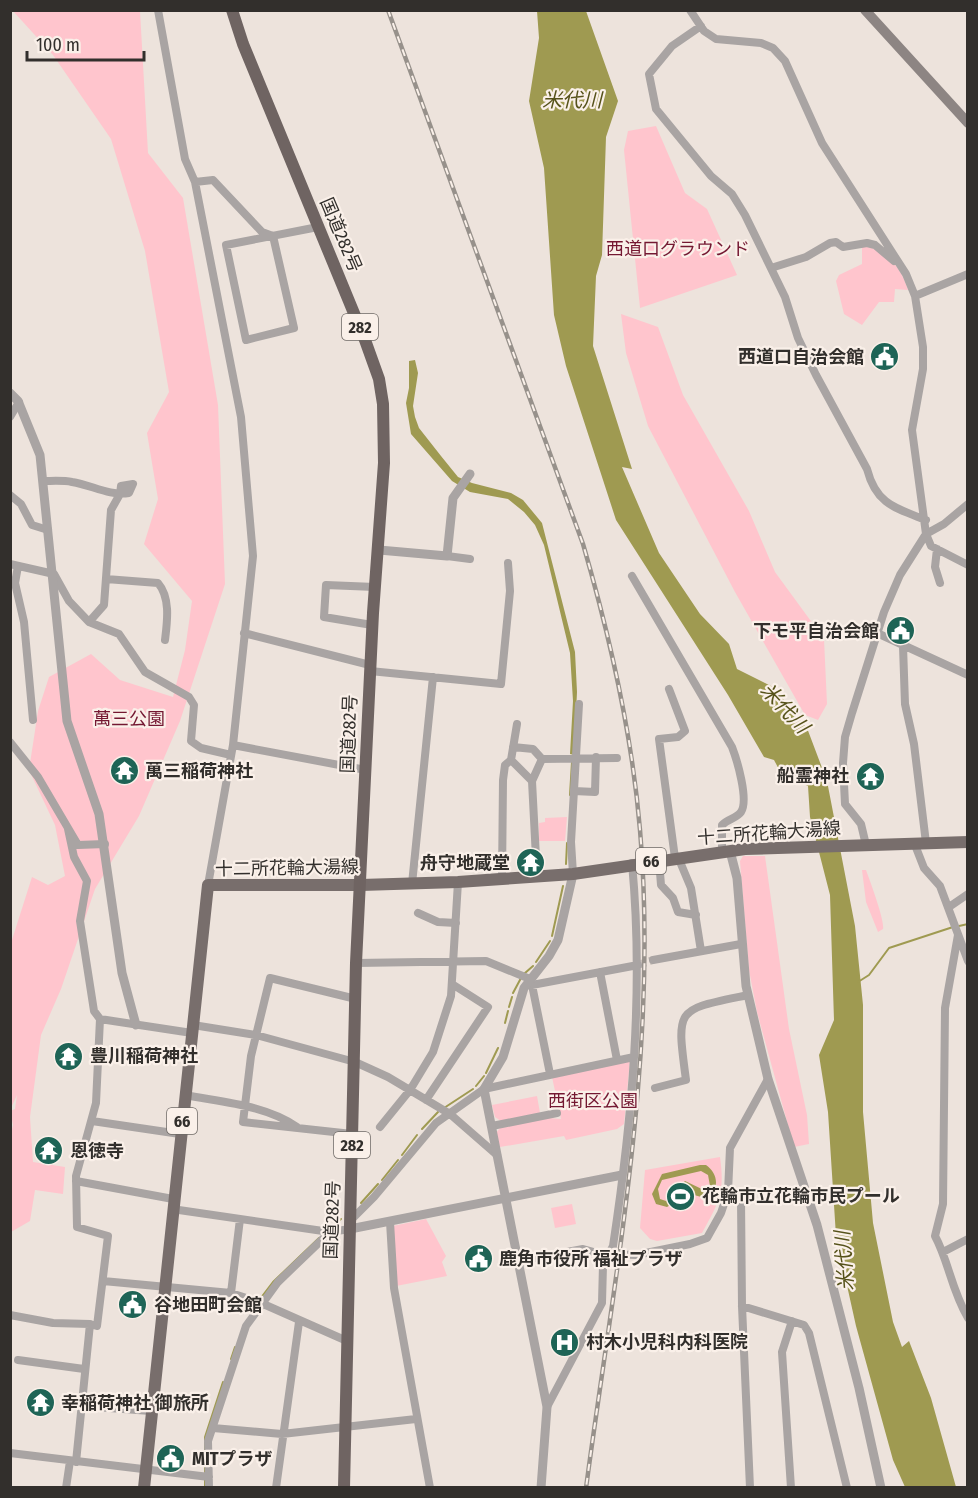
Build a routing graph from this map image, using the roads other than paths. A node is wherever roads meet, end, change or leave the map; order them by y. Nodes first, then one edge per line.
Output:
1 (158, 10) edge
2 (232, 10) edge
3 (865, 10) edge
4 (693, 12) edge
5 (701, 26) junction
6 (968, 123) edge
7 (195, 182) junction
8 (318, 227) junction
9 (273, 236) junction
10 (771, 268) junction
11 (902, 268) junction
12 (968, 274) edge
13 (915, 296) junction
14 (10, 393) edge
15 (19, 402) junction
16 (10, 417) edge
17 (469, 476) dead end
18 (43, 481) junction
19 (10, 495) edge
20 (968, 504) edge
21 (926, 520) junction
22 (48, 530) junction
23 (926, 534) junction
24 (379, 549) junction
25 (937, 549) junction
26 (447, 556) junction
27 (470, 559) dead end
28 (508, 563) dead end
29 (14, 565) edge
30 (968, 565) edge
31 (54, 574) junction
32 (632, 576) dead end
33 (106, 579) junction
34 (940, 583) dead end
35 (375, 587) junction
36 (89, 622) junction
37 (372, 625) junction
38 (244, 633) junction
39 (878, 633) junction
40 (165, 640) dead end
41 (903, 646) junction
42 (370, 668) junction
43 (968, 675) edge
44 (433, 677) junction
45 (669, 689) dead end
46 (579, 704) dead end
47 (33, 720) dead end
48 (517, 724) dead end
49 (10, 742) edge
50 (233, 745) junction
51 (513, 747) junction
52 (231, 754) junction
53 (572, 757) junction
54 (596, 758) junction
55 (617, 758) dead end
56 (542, 759) junction
57 (511, 760) junction
58 (366, 770) junction
59 (532, 781) junction
60 (574, 791) junction
61 (68, 829) junction
62 (968, 842) edge
63 (105, 844) junction
64 (866, 844) junction
65 (920, 844) junction
66 (726, 851) junction
67 (676, 858) junction
68 (659, 860) junction
69 (632, 863) junction
70 (573, 874) junction
71 (537, 877) junction
72 (502, 879) junction
73 (458, 882) junction
74 (412, 884) junction
75 (208, 885) junction
76 (361, 885) junction
77 (968, 894) edge
78 (950, 907) junction
79 (418, 913) dead end
80 (696, 915) junction
81 (456, 923) junction
82 (958, 935) junction
83 (741, 944) junction
84 (701, 951) junction
85 (653, 960) tunnel mouth
86 (968, 961) edge
87 (356, 963) junction
88 (454, 963) junction
89 (638, 965) junction
90 (600, 972) junction
91 (531, 982) junction
92 (452, 984) junction
93 (748, 995) junction
94 (356, 999) junction
95 (100, 1019) junction
96 (136, 1025) junction
97 (193, 1029) junction
98 (256, 1035) junction
99 (633, 1057) junction
100 (617, 1060) junction
101 (355, 1062) junction
102 (550, 1074) junction
103 (768, 1080) junction
104 (484, 1089) junction
105 (656, 1089) dead end
106 (410, 1090) junction
107 (185, 1095) junction
108 (426, 1100) junction
109 (245, 1106) junction
110 (557, 1113) dead end
111 (450, 1114) junction
112 (92, 1121) junction
113 (492, 1126) junction
114 (380, 1127) dead end
115 (298, 1128) junction
116 (180, 1134) junction
117 (352, 1134) junction
118 (499, 1158) junction
119 (622, 1175) junction
120 (76, 1181) junction
121 (726, 1197) junction
122 (508, 1198) junction
123 (172, 1204) junction
124 (240, 1219) junction
125 (390, 1222) junction
126 (350, 1225) junction
127 (330, 1232) junction
128 (968, 1239) edge
129 (943, 1252) junction
130 (608, 1255) junction
131 (519, 1261) junction
132 (103, 1281) junction
133 (163, 1288) junction
134 (231, 1293) junction
135 (261, 1303) junction
136 (742, 1306) junction
137 (10, 1316) edge
138 (968, 1318) edge
139 (792, 1321) junction
140 (299, 1322) junction
141 (90, 1324) junction
142 (347, 1341) junction
143 (18, 1360) dead end
144 (84, 1369) junction
145 (81, 1406) junction
146 (547, 1407) junction
147 (151, 1411) junction
148 (416, 1419) junction
149 (213, 1428) junction
150 (345, 1429) junction
151 (282, 1434) junction
152 (10, 1453) edge
153 (73, 1461) junction
154 (145, 1470) junction
155 (208, 1477) junction
156 (66, 1488) edge
157 (144, 1488) edge
158 (208, 1488) edge
159 (276, 1488) edge
160 (344, 1488) edge
161 (430, 1488) edge
162 (541, 1488) edge
163 (750, 1488) edge
164 (791, 1488) edge
165 (847, 1488) edge
166 (880, 1488) edge

1 - 7 street
2 - 8 highway, 国道282号 / 282
3 - 6 main road
4 - 5 street
5 - 10 street
5 - 11 street
7 - 9 street
7 - 38 street
8 - 9 street
8 - 24 highway, 国道282号 / 282
9 - 9 street
10 - 11 street
10 - 21 street
11 - 13 street
12 - 13 street
13 - 21 street
14 - 15 street
15 - 16 street
15 - 18 street
17 - 26 street
18 - 22 street
18 - 33 street
19 - 22 street
20 - 23 street
21 - 23 street
22 - 31 street
23 - 25 street
23 - 39 street
24 - 26 street
24 - 35 highway, 国道282号 / 282
25 - 30 street
25 - 34 street
26 - 27 street
28 - 44 street
29 - 31 street
29 - 47 street
31 - 36 street
31 - 63 street
32 - 66 street
33 - 36 street
33 - 40 street
35 - 37 highway, 国道282号 / 282
35 - 37 street
36 - 52 street
37 - 42 highway, 国道282号 / 282
38 - 42 street
38 - 50 street
39 - 41 street
39 - 64 street
41 - 43 street
41 - 65 street
42 - 44 street
42 - 58 highway, 国道282号 / 282
44 - 74 street
45 - 67 street
46 - 53 street
48 - 51 street
49 - 61 street
50 - 52 street
50 - 58 street
51 - 56 street
51 - 57 street
52 - 75 street
53 - 54 street
53 - 56 street
53 - 60 street
54 - 55 street
54 - 60 street
56 - 59 street
57 - 59 street
57 - 72 street
58 - 76 highway, 国道282号 / 282
59 - 71 street
60 - 70 street
61 - 63 street
61 - 95 street
62 - 65 main road, 十二所花輪大湯線 / 66
63 - 96 street
64 - 65 main road, 十二所花輪大湯線 / 66
64 - 66 main road, 十二所花輪大湯線 / 66
65 - 78 street
66 - 67 main road, 十二所花輪大湯線 / 66
66 - 83 street
67 - 68 main road, 十二所花輪大湯線 / 66
67 - 80 street
68 - 69 main road, 十二所花輪大湯線 / 66
68 - 80 street
69 - 70 main road, 十二所花輪大湯線 / 66
69 - 89 street
70 - 71 main road, 十二所花輪大湯線 / 66
70 - 91 street
71 - 72 main road, 十二所花輪大湯線 / 66
72 - 73 main road, 十二所花輪大湯線 / 66
73 - 74 main road, 十二所花輪大湯線 / 66
73 - 81 street
74 - 76 main road, 十二所花輪大湯線 / 66
75 - 76 main road, 十二所花輪大湯線 / 66
75 - 97 main road, 十二所花輪大湯線 / 66
76 - 87 highway, 国道282号 / 282
77 - 78 street
78 - 82 street
79 - 81 street
80 - 84 street
81 - 88 street
82 - 86 street
82 - 129 street
83 - 84 street
83 - 93 street
84 - 85 street
87 - 88 street
87 - 94 highway, 国道282号 / 282
88 - 91 street
88 - 92 street
89 - 90 street
89 - 99 street
90 - 91 street
90 - 100 street
91 - 102 street
91 - 104 street
92 - 106 street
92 - 108 street
93 - 103 street
93 - 105 street
94 - 98 street
94 - 101 highway, 国道282号 / 282
95 - 96 street
95 - 112 street
96 - 97 street
97 - 98 street
97 - 107 main road, 十二所花輪大湯線 / 66
98 - 101 street
98 - 109 street
99 - 100 street
99 - 119 street
100 - 102 street
101 - 106 street
101 - 117 highway, 国道282号 / 282
102 - 104 street
103 - 121 street
103 - 166 street
104 - 111 street
104 - 113 street
106 - 108 street
106 - 114 street
107 - 109 street
107 - 116 main road, 十二所花輪大湯線 / 66
108 - 111 street
109 - 115 street
109 - 115 street
110 - 113 street
111 - 118 street
111 - 126 street
112 - 116 street
112 - 120 street
113 - 118 street
115 - 117 street
116 - 123 main road, 十二所花輪大湯線 / 66
117 - 126 highway, 国道282号 / 282
118 - 122 street
119 - 122 street
119 - 130 street
120 - 123 street
120 - 132 street
121 - 130 street
121 - 136 street
122 - 125 street
122 - 131 street
123 - 124 street
123 - 133 main road, 十二所花輪大湯線 / 66
124 - 127 street
124 - 134 street
125 - 126 street
125 - 148 street
126 - 127 street
126 - 142 highway, 国道282号 / 282
127 - 135 street
128 - 129 street
129 - 138 street
130 - 131 street
130 - 146 street
131 - 146 street
132 - 133 street
132 - 141 street
133 - 134 street
133 - 147 main road, 十二所花輪大湯線 / 66
134 - 135 street
135 - 140 street
135 - 149 street
136 - 139 street
136 - 163 street
137 - 141 street
139 - 164 street
139 - 165 street
140 - 142 street
140 - 151 street
141 - 144 street
142 - 150 highway, 国道282号 / 282
143 - 144 street
144 - 145 street
145 - 147 street
145 - 153 street
146 - 162 street
147 - 154 main road, 十二所花輪大湯線 / 66
148 - 150 street
148 - 161 street
149 - 151 street
149 - 155 street
150 - 151 street
150 - 160 highway, 国道282号 / 282
151 - 159 street
152 - 153 street
153 - 154 street
153 - 156 street
154 - 155 street
154 - 157 main road, 十二所花輪大湯線 / 66
155 - 158 street

